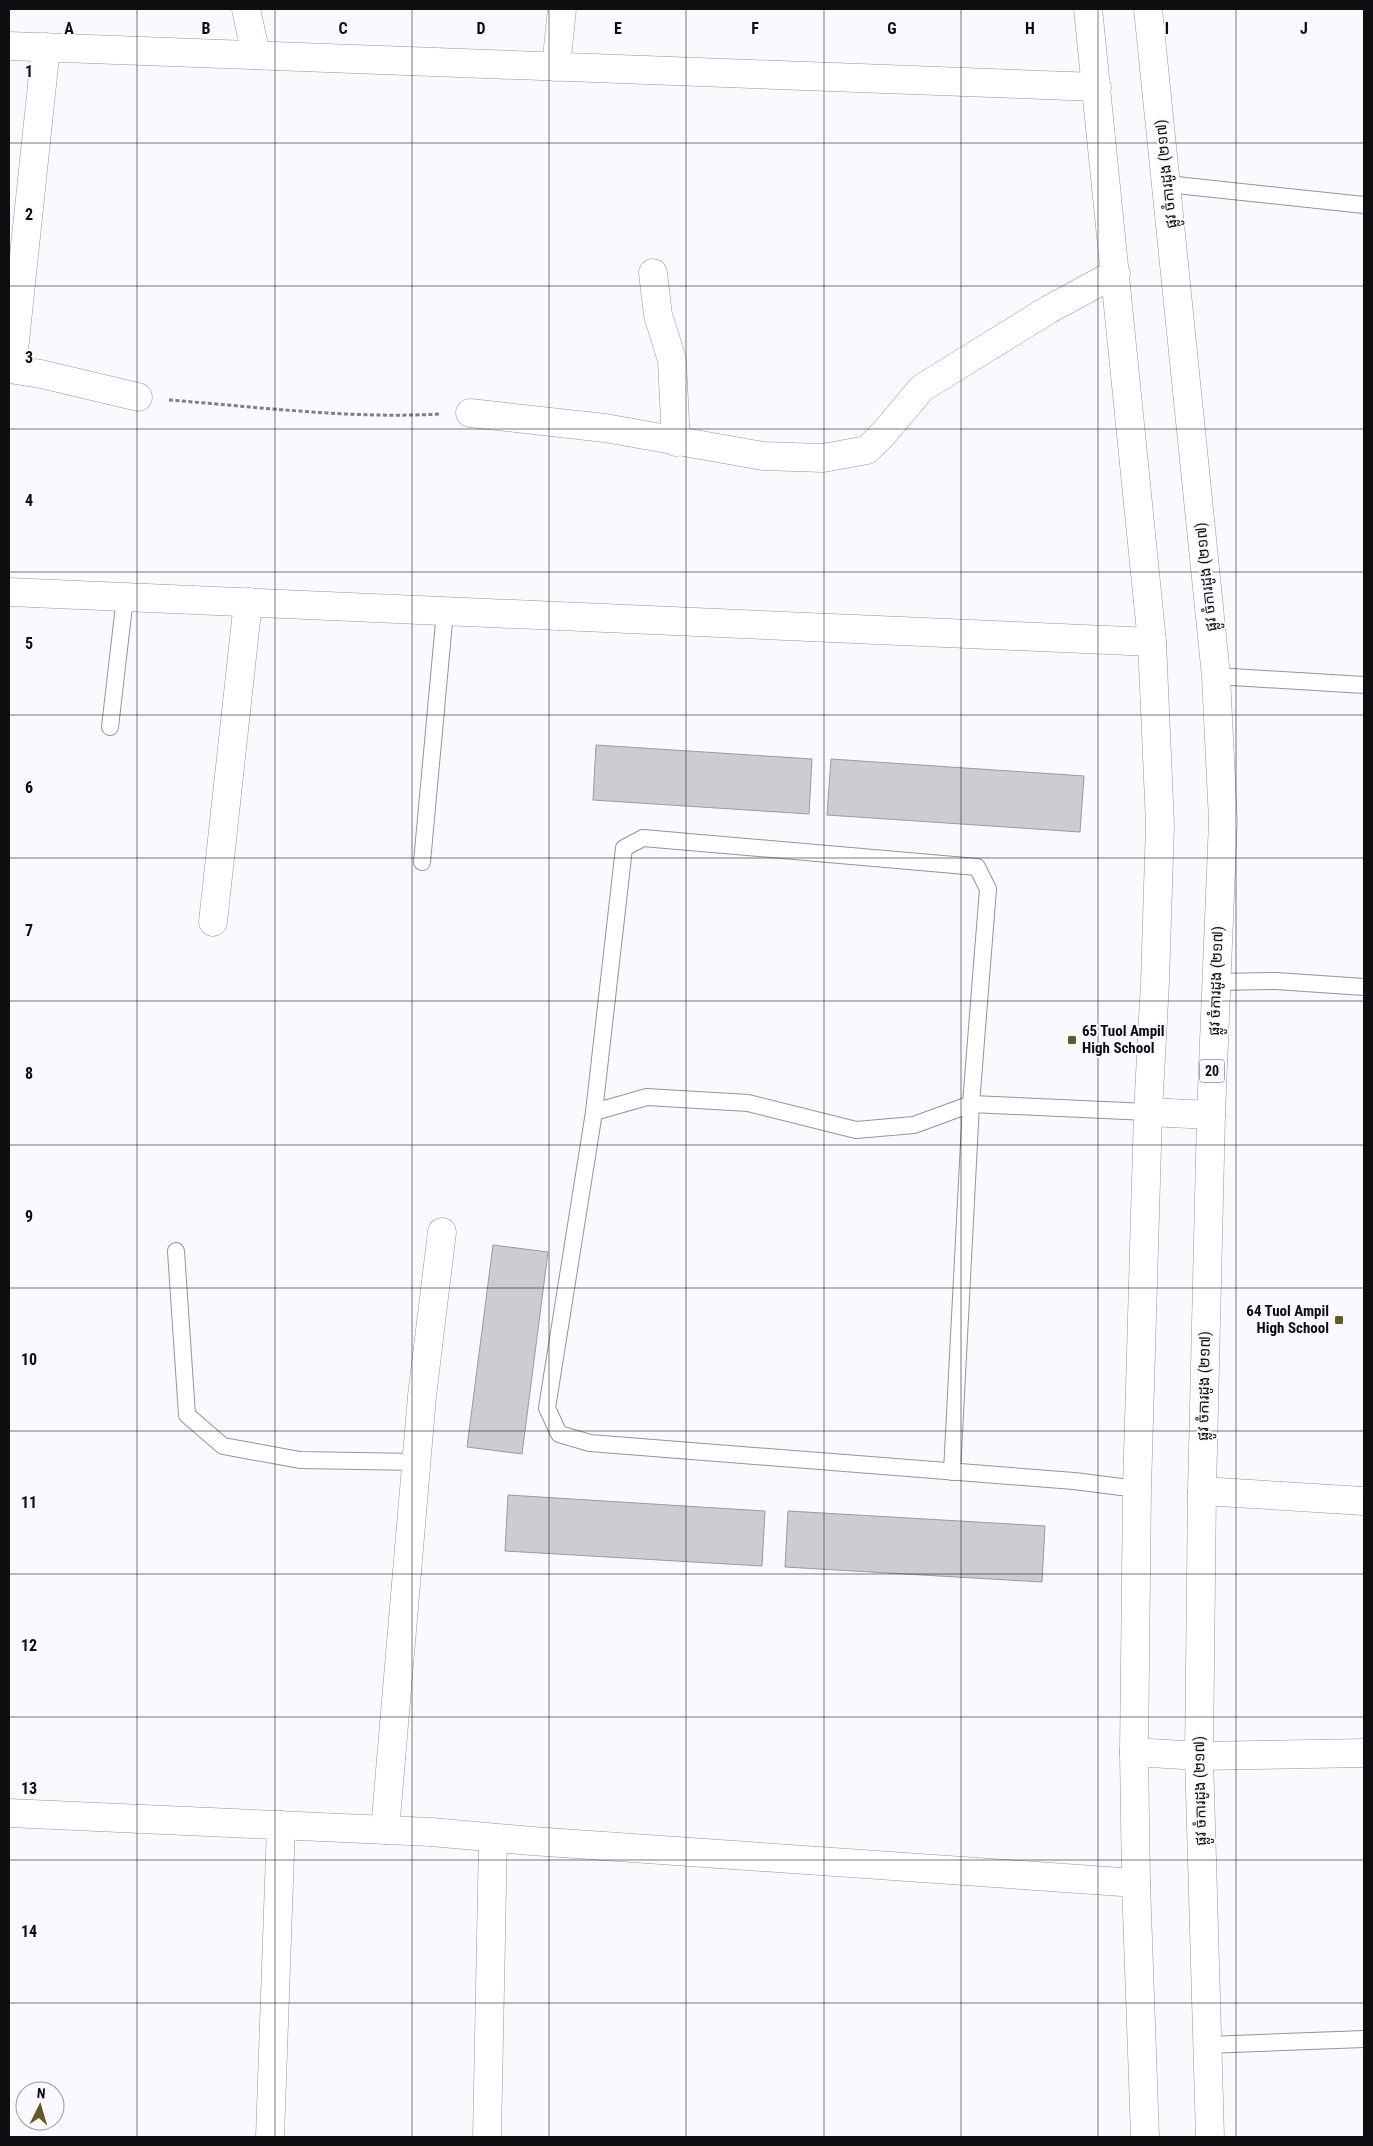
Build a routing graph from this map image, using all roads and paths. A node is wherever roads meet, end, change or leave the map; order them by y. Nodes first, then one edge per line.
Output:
1 (246, 9) edge
2 (562, 9) edge
3 (1088, 9) edge
4 (1148, 9) edge
5 (9, 46) edge
6 (46, 47) junction
7 (256, 55) junction
8 (556, 67) junction
9 (1097, 88) junction
10 (1167, 184) junction
11 (1364, 205) edge
12 (653, 273) dead end
13 (1116, 273) junction
14 (11, 369) edge
15 (138, 397) joint
16 (470, 413) joint
17 (676, 442) junction
18 (9, 592) edge
19 (125, 597) junction
20 (248, 602) junction
21 (445, 611) junction
22 (1152, 642) junction
23 (1216, 676) junction
24 (1364, 685) edge
25 (110, 727) dead end
26 (422, 862) dead end
27 (214, 922) dead end
28 (1216, 982) junction
29 (1364, 987) edge
30 (971, 1104) junction
31 (594, 1112) junction
32 (1148, 1112) junction
33 (1211, 1115) junction
34 (442, 1232) dead end
35 (176, 1250) dead end
36 (416, 1462) junction
37 (952, 1472) junction
38 (1137, 1489) junction
39 (1202, 1491) junction
40 (1364, 1501) edge
41 (1134, 1752) junction
42 (1364, 1753) edge
43 (1199, 1756) junction
44 (9, 1813) edge
45 (281, 1826) junction
46 (385, 1830) junction
47 (493, 1838) junction
48 (1136, 1883) junction
49 (1364, 2039) edge
50 (1207, 2045) junction
51 (270, 2137) edge
52 (487, 2137) edge
53 (1145, 2137) edge
54 (1210, 2137) edge

1 - 7 street
2 - 8 street
3 - 9 street
4 - 10 street, ផ្លូវ ចំការដូង (២១៧) / 20
5 - 6 street
6 - 7 street
6 - 14 street
7 - 8 street
8 - 9 street
9 - 13 street
10 - 11 lane
10 - 23 street, ផ្លូវ ចំការដូង (២១៧) / 20
12 - 17 street
13 - 17 street
13 - 22 street
14 - 15 street
15 - 16 path
16 - 17 street
18 - 19 street
19 - 20 street
19 - 25 lane
20 - 21 street
20 - 27 street
21 - 22 street
21 - 26 lane
22 - 32 street
23 - 24 lane
23 - 28 street, ផ្លូវ ចំការដូង (២១៧) / 20
28 - 29 lane
28 - 33 street, ផ្លូវ ចំការដូង (២១៧) / 20
30 - 31 lane
30 - 31 lane
30 - 32 lane
30 - 37 lane
31 - 37 lane
32 - 33 street
32 - 38 street
33 - 39 street, ផ្លូវ ចំការដូង (២១៧) / 20
34 - 36 street
35 - 36 lane
36 - 46 street
37 - 38 lane
38 - 41 street
39 - 40 street
39 - 43 street, ផ្លូវ ចំការដូង (២១៧) / 20
41 - 43 street
41 - 48 street
42 - 43 street
43 - 50 street, ផ្លូវ ចំការដូង (២១៧) / 20
44 - 45 street
45 - 46 street
45 - 51 street
46 - 47 street
47 - 48 street
47 - 52 street
48 - 53 street
49 - 50 lane
50 - 54 street, ផ្លូវ ចំការដូង (២១៧) / 20

